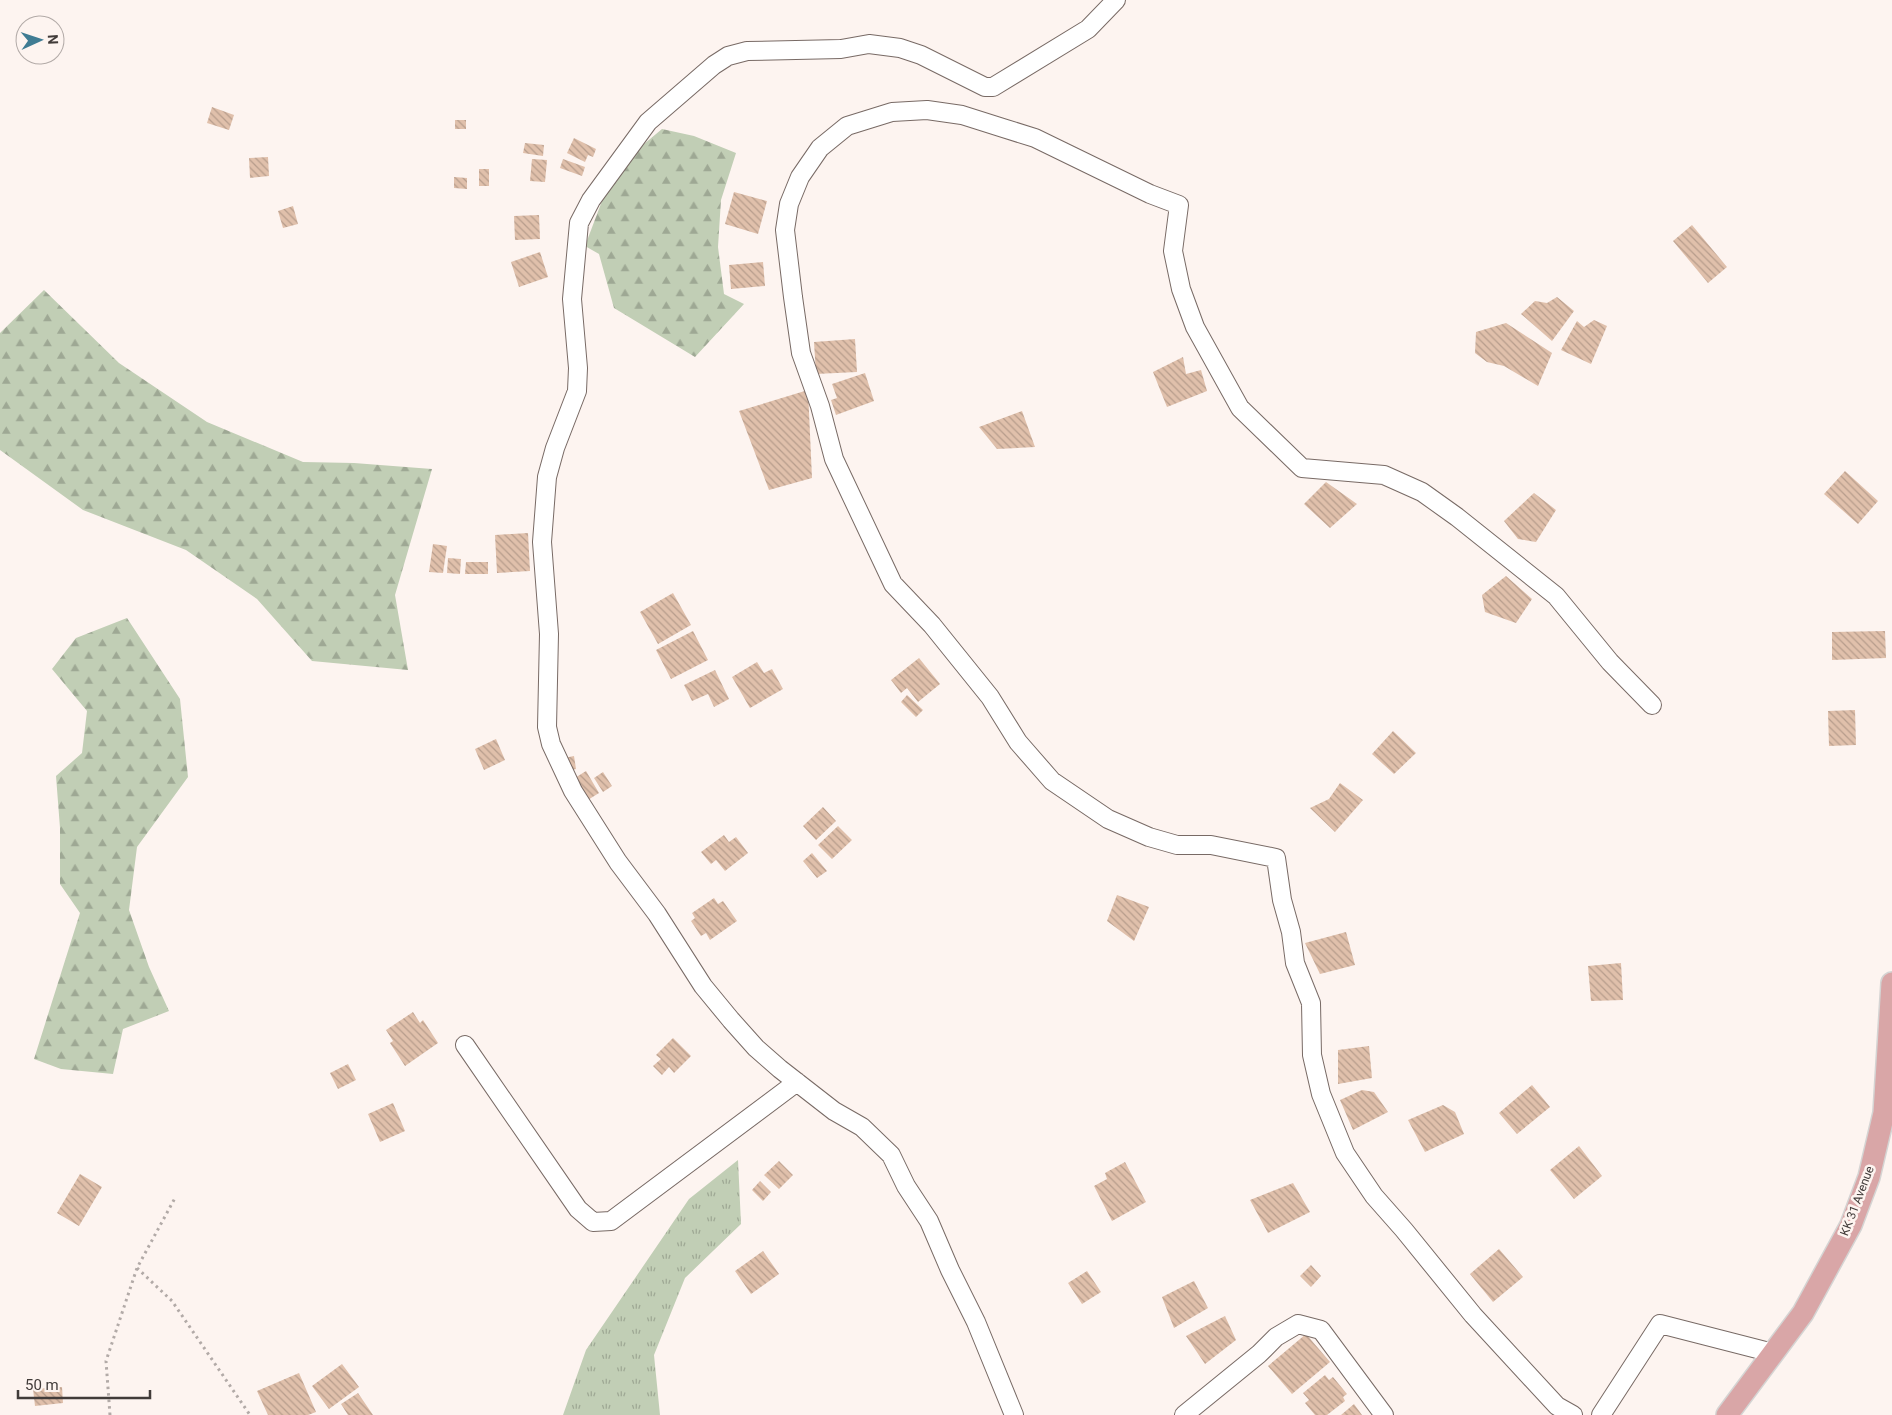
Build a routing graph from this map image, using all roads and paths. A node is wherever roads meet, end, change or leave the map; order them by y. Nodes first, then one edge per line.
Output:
1 (1116, 0) edge
2 (1652, 705) dead end
3 (1892, 983) edge
4 (465, 1045) dead end
5 (797, 1082) junction
6 (175, 1198) dead end
7 (137, 1268) junction
8 (1773, 1353) junction
9 (110, 1415) edge
10 (250, 1415) edge
11 (1014, 1415) edge
12 (1184, 1415) edge
13 (1384, 1415) edge
14 (1573, 1415) edge
15 (1601, 1415) edge
16 (1726, 1415) edge

1 - 5 street
2 - 14 street
3 - 8 main road, KK 31 Avenue
4 - 5 street
5 - 11 street
6 - 7 path
7 - 9 path
7 - 10 path
8 - 15 street
8 - 16 main road, KK 31 Avenue
12 - 13 street

